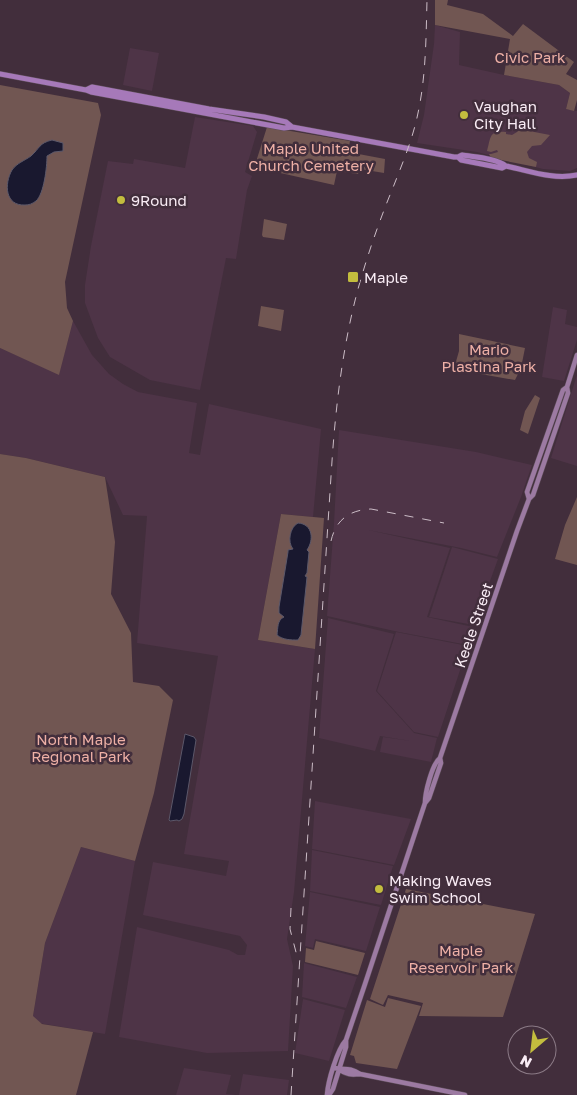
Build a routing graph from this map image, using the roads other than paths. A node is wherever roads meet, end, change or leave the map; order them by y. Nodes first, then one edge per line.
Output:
1 (0, 74) edge
2 (577, 174) edge
3 (577, 355) edge
4 (337, 1068) junction
5 (328, 1095) edge
6 (465, 1095) edge

1 - 2 main road
3 - 4 main road, Keele Street
4 - 5 main road, Keele Street
4 - 6 main road

